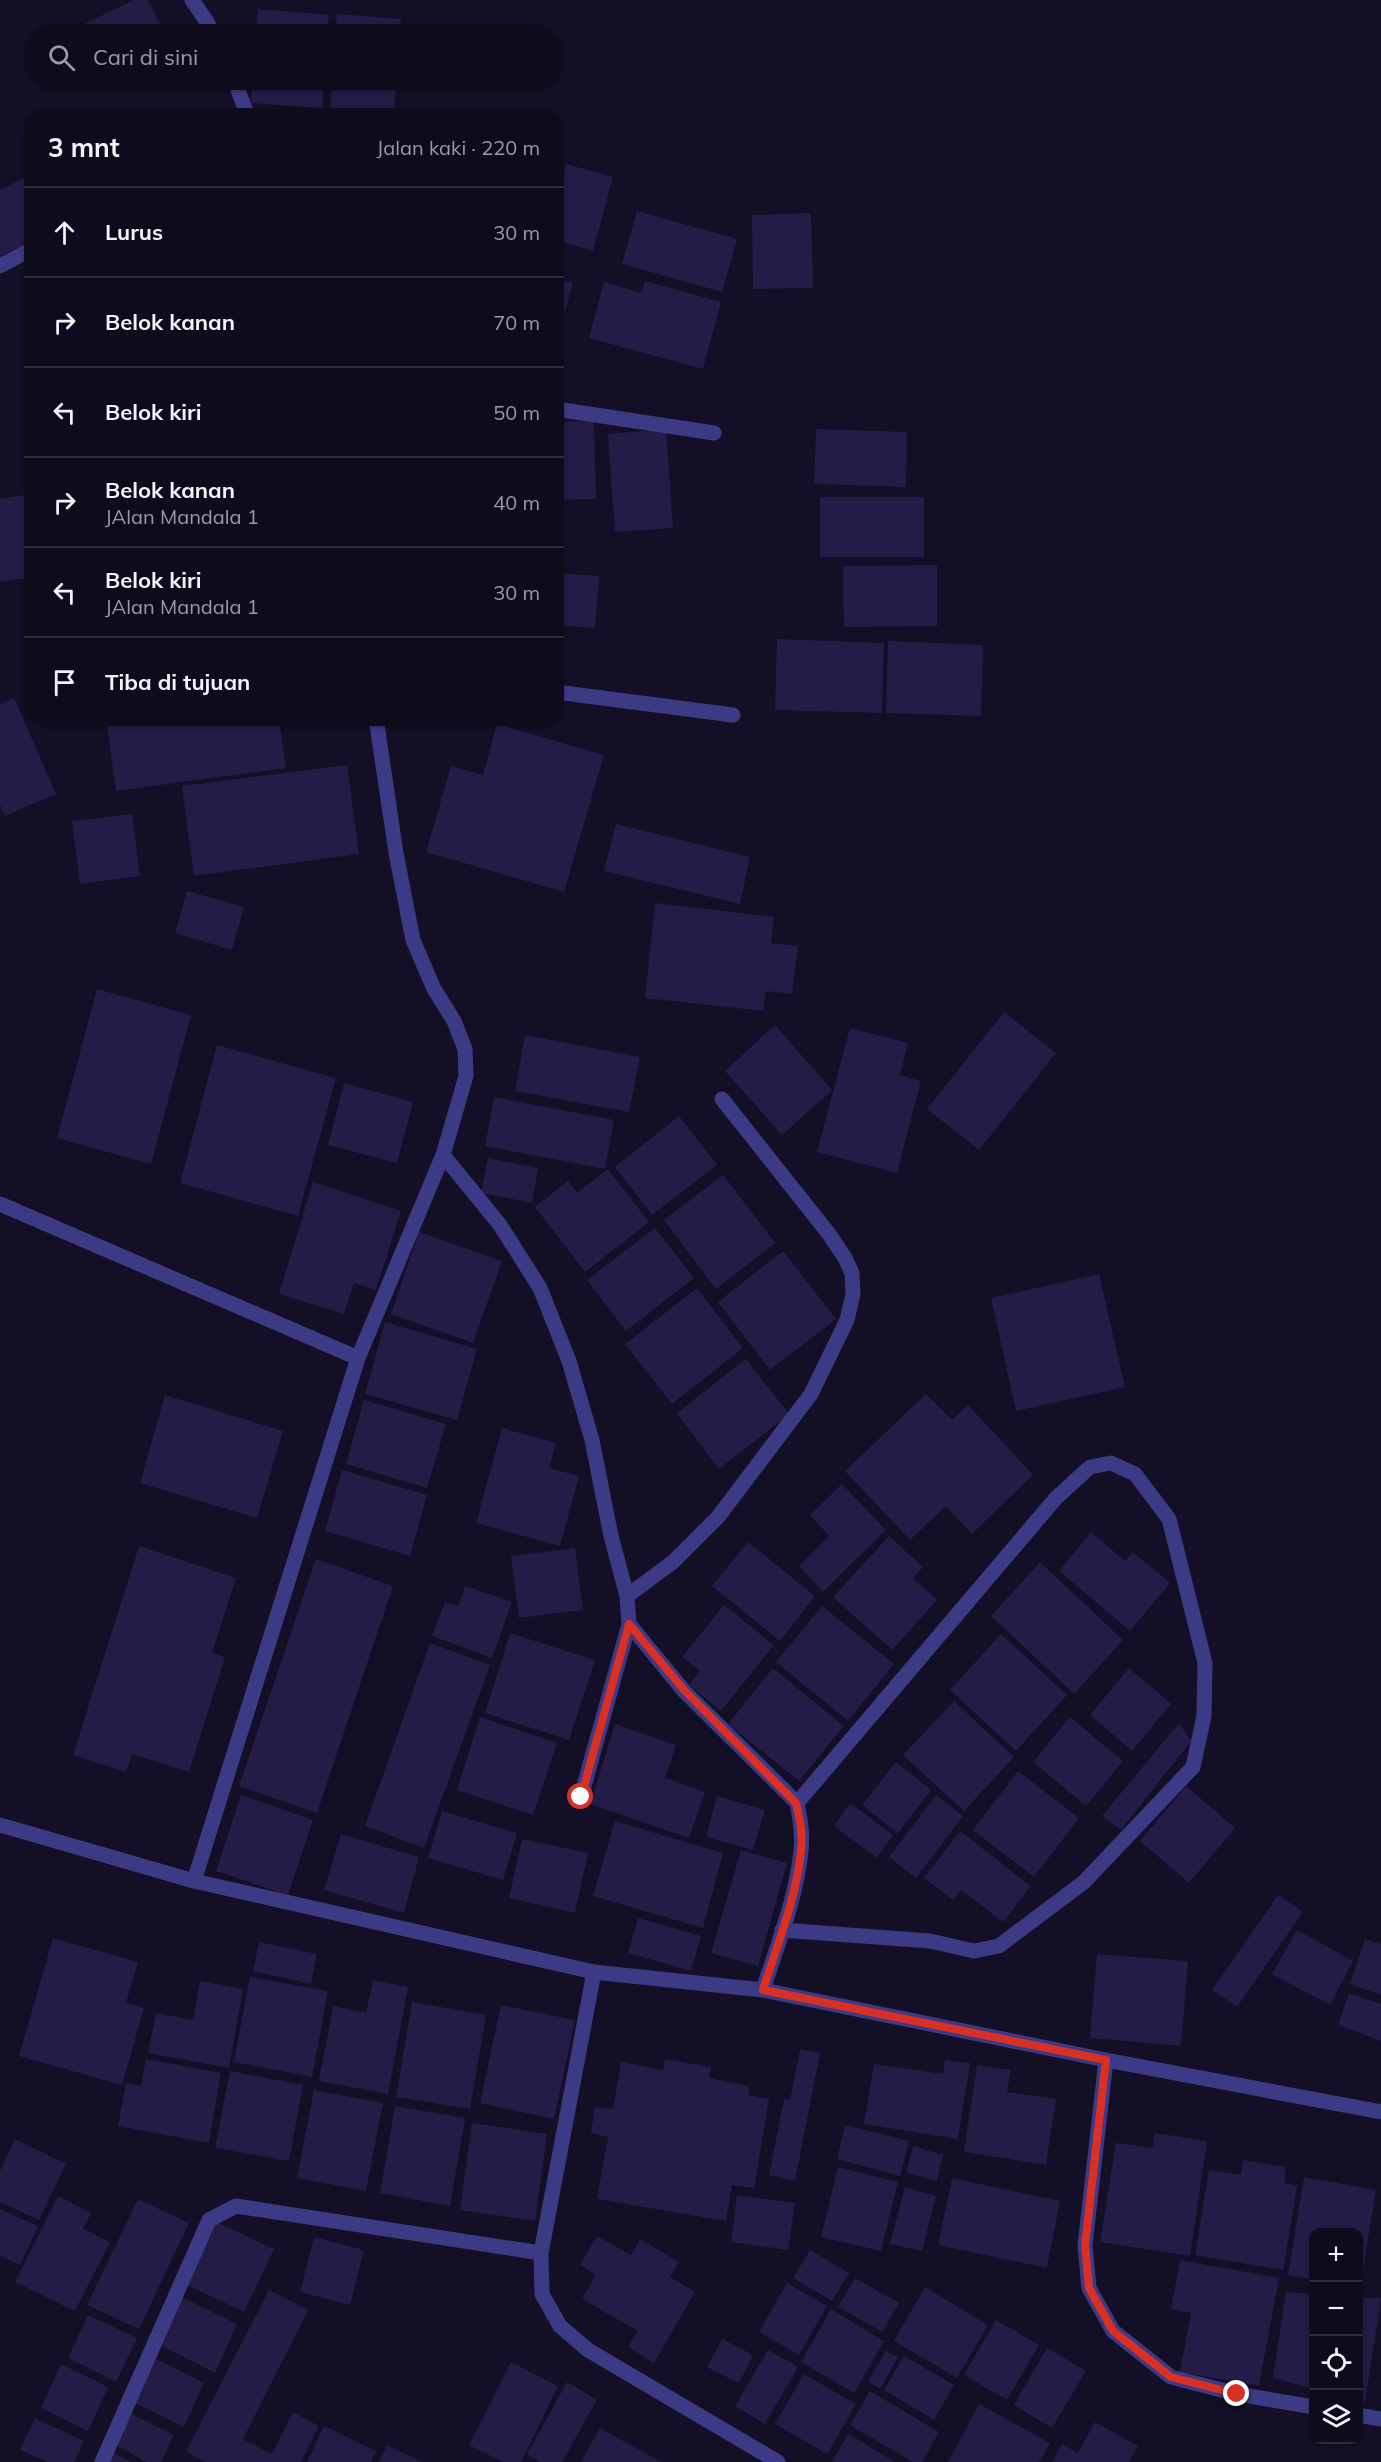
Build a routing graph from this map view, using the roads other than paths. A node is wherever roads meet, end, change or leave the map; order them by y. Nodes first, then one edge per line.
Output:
1 (192, 0) edge
2 (208, 24) edge
3 (238, 90) edge
4 (245, 108) edge
5 (24, 254) edge
6 (0, 267) edge
7 (564, 411) edge
8 (714, 433) dead end
9 (564, 693) edge
10 (733, 715) dead end
11 (377, 726) edge
12 (722, 1100) dead end
13 (443, 1155) junction
14 (0, 1204) edge
15 (358, 1358) junction
16 (627, 1596) junction
17 (629, 1624) junction
18 (581, 1797) dead end
19 (796, 1803) junction
20 (0, 1826) edge
21 (194, 1881) junction
22 (782, 1930) junction
23 (594, 1972) junction
24 (763, 1990) junction
25 (1106, 2060) junction
26 (1381, 2112) edge
27 (541, 2253) junction
28 (1309, 2406) edge
29 (1363, 2416) edge
30 (1381, 2419) edge
31 (102, 2462) edge
32 (778, 2462) edge

1 - 2 street
3 - 4 street
5 - 6 street
7 - 8 street
9 - 10 street
11 - 13 street
12 - 16 street
13 - 15 street
13 - 16 street
14 - 15 street
15 - 21 street
16 - 17 street
17 - 18 street
17 - 19 street
19 - 22 street
19 - 22 street
20 - 21 street
21 - 23 street
22 - 24 street
23 - 24 street
23 - 27 street
24 - 25 street
25 - 26 street
25 - 28 street
27 - 31 street
27 - 32 street
29 - 30 street

